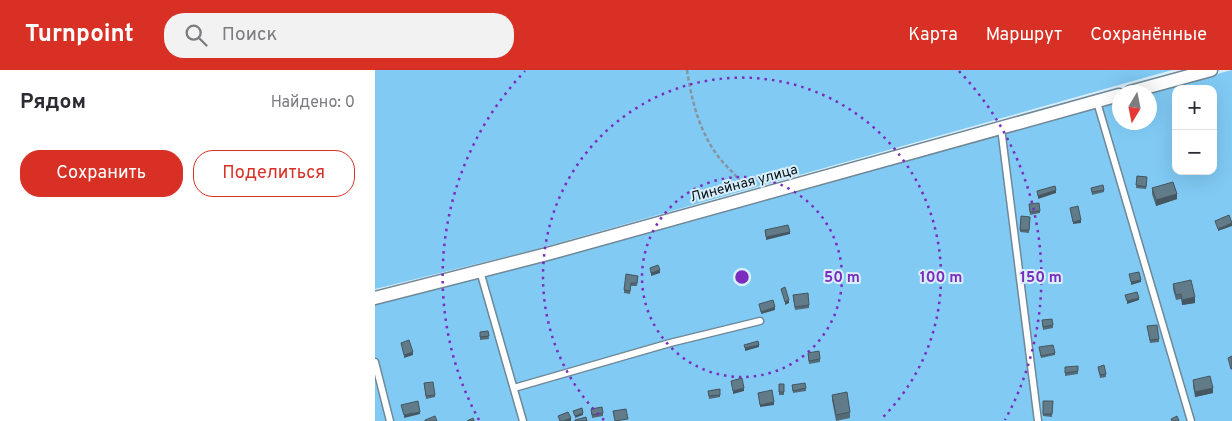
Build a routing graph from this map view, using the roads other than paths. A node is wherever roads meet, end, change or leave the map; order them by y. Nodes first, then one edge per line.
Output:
1 (1211, 70) edge
2 (1156, 85) edge
3 (1112, 97) edge
4 (1097, 102) junction
5 (1001, 128) junction
6 (479, 270) junction
7 (375, 298) edge
8 (760, 322) dead end
9 (375, 362) edge
10 (514, 388) junction
11 (390, 421) edge
12 (523, 421) edge
13 (1038, 421) edge
14 (1191, 421) edge

1 - 2 street
3 - 4 street, Линейная улица
4 - 5 street, Линейная улица
4 - 14 lane
5 - 6 street, Линейная улица
5 - 13 lane
6 - 7 street, Линейная улица
6 - 10 lane
8 - 10 lane
9 - 11 lane
10 - 12 lane

